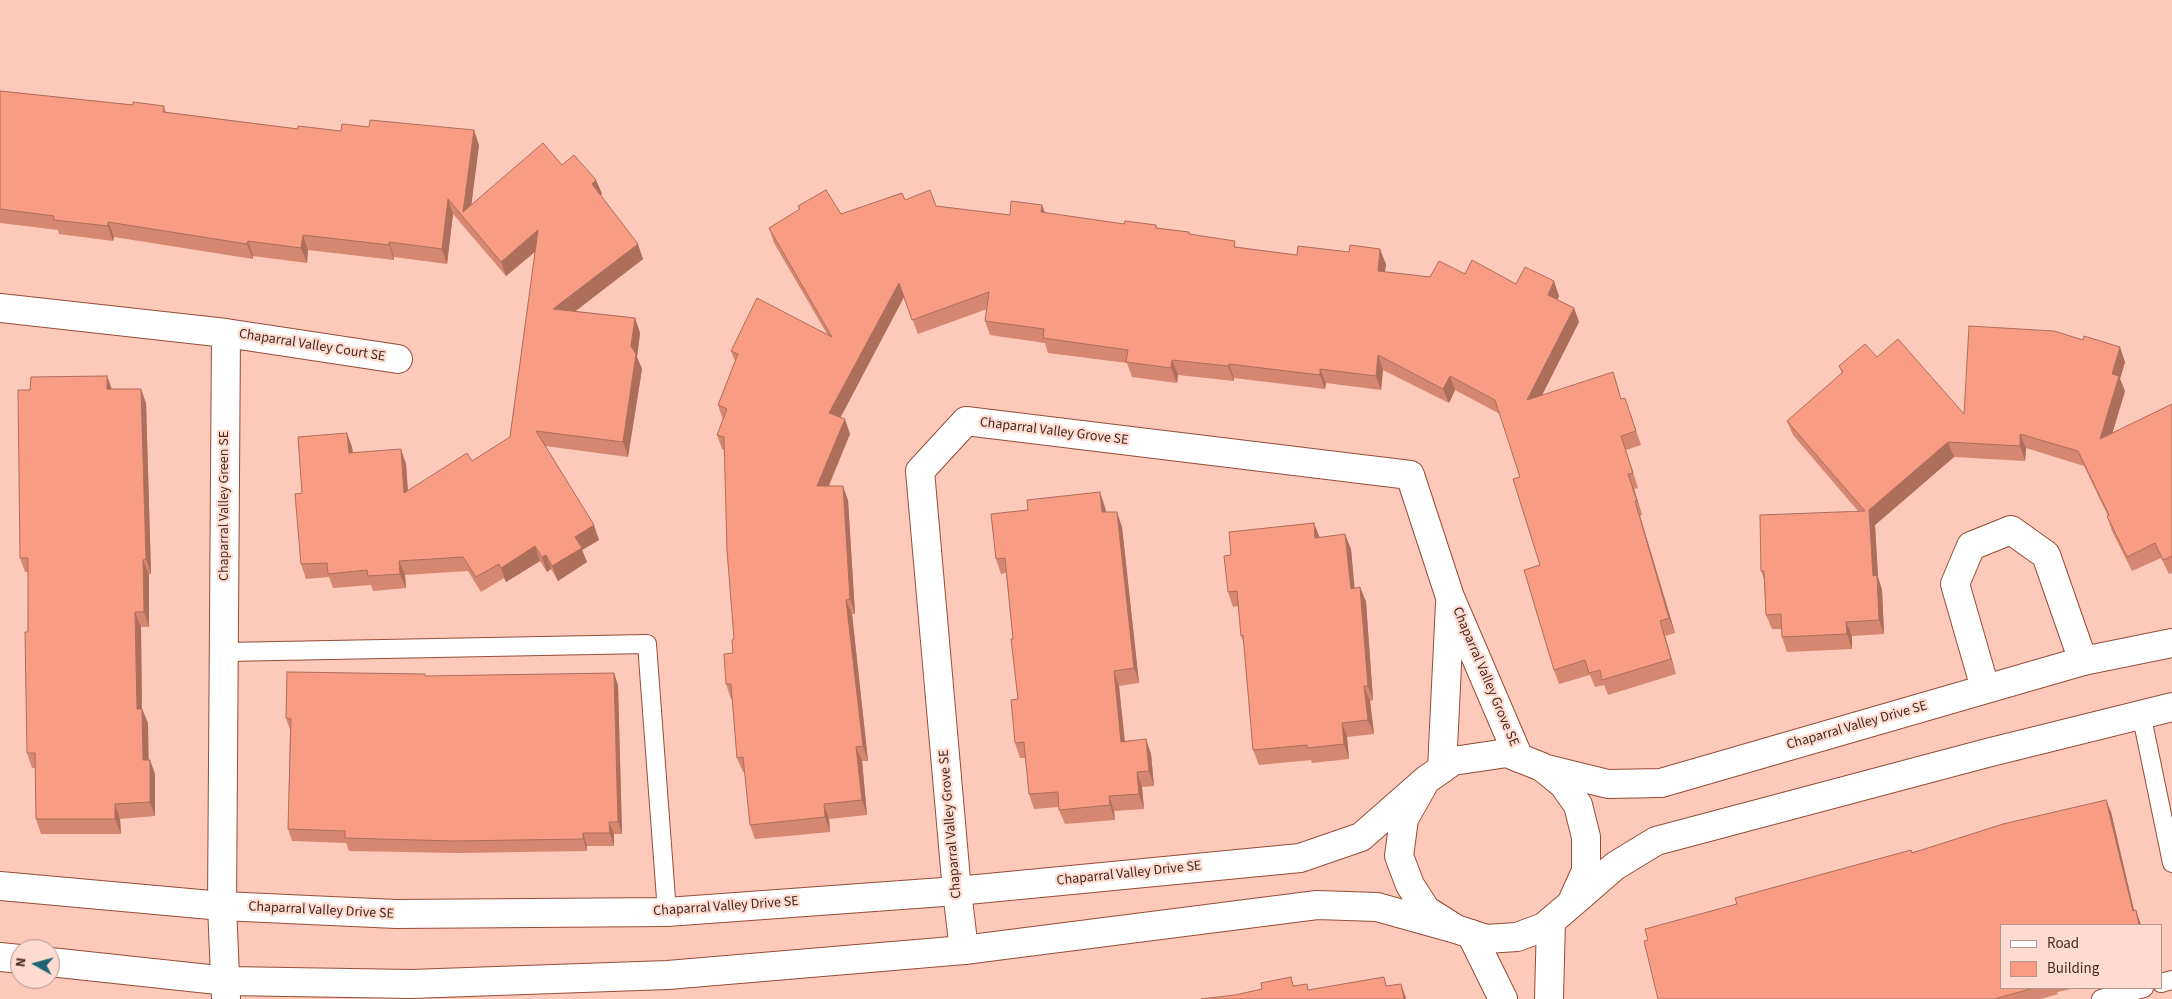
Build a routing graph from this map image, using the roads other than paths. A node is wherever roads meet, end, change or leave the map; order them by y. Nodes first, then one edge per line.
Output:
1 (0, 308) edge
2 (226, 333) junction
3 (398, 359) dead end
4 (1450, 597) junction
5 (2172, 643) edge
6 (224, 652) junction
7 (2083, 661) junction
8 (1985, 688) junction
9 (2172, 707) edge
10 (2141, 714) junction
11 (1530, 763) junction
12 (1434, 774) junction
13 (2172, 863) edge
14 (0, 886) edge
15 (956, 891) junction
16 (222, 906) junction
17 (667, 912) junction
18 (1561, 913) junction
19 (1463, 931) junction
20 (964, 950) junction
21 (60, 964) edge
22 (2140, 989) edge
23 (226, 990) edge
24 (1503, 999) edge
25 (1549, 999) edge
26 (2101, 999) edge

1 - 2 street
2 - 3 street, Chaparral Valley Court SE
2 - 6 street, Chaparral Valley Green SE
4 - 11 street, Chaparral Valley Grove SE
4 - 12 street, Chaparral Valley Grove SE
4 - 15 street, Chaparral Valley Grove SE
5 - 7 street, Chaparral Valley Drive SE
6 - 16 street, Chaparral Valley Green SE
6 - 17 lane
7 - 8 street, Chaparral Valley Drive SE
7 - 8 street
8 - 11 street, Chaparral Valley Drive SE
9 - 10 street
10 - 13 lane
10 - 18 street
11 - 12 street, Chaparral Valley Drive SE
11 - 18 street
12 - 15 street, Chaparral Valley Drive SE
12 - 19 street
14 - 16 street, Chaparral Valley Drive SE
15 - 17 street, Chaparral Valley Drive SE
15 - 20 street, Chaparral Valley Grove SE
16 - 17 street, Chaparral Valley Drive SE
16 - 23 street, Chaparral Valley Green SE
18 - 19 street
18 - 25 street
19 - 20 street
19 - 24 street
20 - 23 street
21 - 23 street
22 - 26 lane

